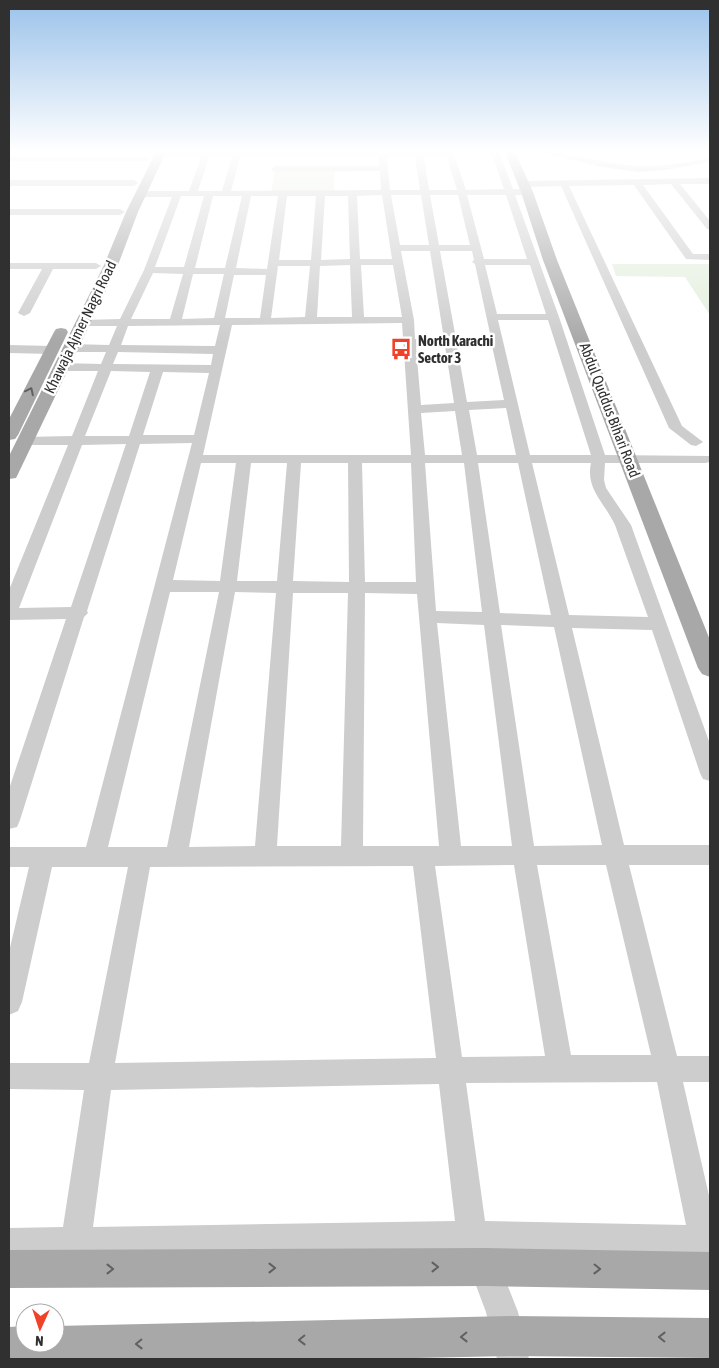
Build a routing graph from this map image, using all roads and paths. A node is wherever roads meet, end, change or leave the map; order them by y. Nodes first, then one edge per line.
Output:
1 (118, 216) edge
2 (128, 216) edge
3 (169, 216) edge
4 (203, 216) edge
5 (242, 216) edge
6 (280, 216) edge
7 (319, 216) edge
8 (353, 216) edge
9 (390, 216) edge
10 (430, 216) edge
11 (467, 216) edge
12 (517, 216) edge
13 (535, 216) edge
14 (579, 216) edge
15 (660, 216) edge
16 (701, 216) edge
17 (710, 227) edge
18 (396, 248) junction
19 (436, 248) junction
20 (476, 255) junction
21 (710, 258) edge
22 (355, 262) junction
23 (398, 262) junction
24 (532, 262) junction
25 (316, 263) junction
26 (9, 266) edge
27 (49, 266) junction
28 (96, 266) junction
29 (273, 268) junction
30 (149, 270) junction
31 (189, 271) junction
32 (230, 272) junction
33 (83, 290) dead end
34 (90, 307) junction
35 (24, 313) dead end
36 (553, 317) junction
37 (490, 318) junction
38 (311, 320) junction
39 (358, 320) junction
40 (408, 320) junction
41 (223, 321) junction
42 (265, 321) junction
43 (124, 322) junction
44 (175, 322) junction
45 (81, 323) junction
46 (451, 342) junction
47 (497, 342) junction
48 (410, 343) junction
49 (70, 348) junction
50 (9, 349) edge
51 (114, 349) junction
52 (52, 350) junction
53 (220, 350) junction
54 (61, 367) junction
55 (106, 368) junction
56 (158, 368) junction
57 (216, 369) junction
58 (511, 404) junction
59 (461, 406) junction
60 (415, 409) junction
61 (20, 413) junction
62 (38, 413) junction
63 (9, 435) edge
64 (199, 439) junction
65 (77, 440) junction
66 (134, 440) junction
67 (26, 441) junction
68 (703, 442) edge
69 (294, 458) junction
70 (418, 458) junction
71 (470, 458) junction
72 (524, 458) junction
73 (599, 458) junction
74 (628, 458) junction
75 (195, 459) junction
76 (244, 459) junction
77 (355, 459) junction
78 (708, 465) edge
79 (9, 474) edge
80 (162, 586) junction
81 (228, 587) junction
82 (286, 587) junction
83 (357, 587) junction
84 (425, 588) junction
85 (9, 613) edge
86 (78, 613) junction
87 (429, 617) junction
88 (492, 618) junction
89 (562, 620) junction
90 (659, 624) junction
91 (710, 668) edge
92 (710, 773) edge
93 (9, 820) edge
94 (614, 855) junction
95 (710, 855) edge
96 (266, 856) junction
97 (352, 856) junction
98 (423, 856) junction
99 (451, 856) junction
100 (524, 856) junction
101 (9, 857) edge
102 (43, 857) junction
103 (94, 857) junction
104 (141, 857) junction
105 (176, 857) junction
106 (9, 1002) edge
107 (560, 1068) junction
108 (667, 1068) junction
109 (710, 1069) edge
110 (450, 1070) junction
111 (9, 1076) edge
112 (100, 1078) junction
113 (9, 1243) edge
114 (479, 1251) junction
115 (709, 1254) edge
116 (74, 1256) junction
117 (9, 1269) edge
118 (710, 1338) edge
119 (9, 1346) edge
120 (511, 1347) edge

1 - 28 main road, Khawaja Ajmer Nagri Road
2 - 34 main road, Khawaja Ajmer Nagri Road
3 - 30 street
4 - 31 street
5 - 32 street
6 - 29 street
7 - 25 street
8 - 22 street
9 - 18 street
10 - 19 street
11 - 20 street
12 - 24 street
13 - 74 main road, Abdul Quddus Bihari Road
14 - 68 street
15 - 21 street
16 - 17 street
18 - 19 street
18 - 23 street
19 - 20 street
19 - 46 street
20 - 24 street
20 - 37 street
22 - 23 street
22 - 25 street
22 - 39 street
23 - 40 street
24 - 36 street
25 - 29 street
25 - 38 street
26 - 27 street
27 - 28 street
27 - 35 street
28 - 33 main road, Khawaja Ajmer Nagri Road
29 - 32 street
29 - 42 street
30 - 31 street
30 - 43 street
31 - 32 street
31 - 44 street
32 - 41 street
34 - 45 main road, Khawaja Ajmer Nagri Road
34 - 52 main road, Khawaja Ajmer Nagri Road
36 - 37 street
36 - 73 street
37 - 47 street
38 - 39 street
38 - 42 street
39 - 40 street
40 - 48 street
41 - 42 street
41 - 44 street
41 - 53 street
43 - 44 street
43 - 45 street
43 - 51 street
45 - 49 main road, Khawaja Ajmer Nagri Road
46 - 47 street
46 - 48 street
46 - 59 street
47 - 58 street
48 - 60 street
49 - 51 street
49 - 54 main road, Khawaja Ajmer Nagri Road
50 - 52 street
51 - 53 street
51 - 55 street
61 -> 52 main road, Khawaja Ajmer Nagri Road
53 - 57 street
54 - 55 street
54 - 62 main road, Khawaja Ajmer Nagri Road
55 - 56 street
55 - 65 street
56 - 57 street
56 - 66 street
57 - 64 street
58 - 59 street
58 - 72 street
59 - 60 street
59 - 71 street
60 - 70 street
61 - 62 main road
61 - 63 main road, Khawaja Ajmer Nagri Road
62 - 67 main road, Khawaja Ajmer Nagri Road
64 - 66 street
64 - 75 street
65 - 66 street
65 - 67 street
65 - 85 street
66 - 86 street
67 - 79 main road, Khawaja Ajmer Nagri Road
68 - 78 street
69 - 76 street
69 - 77 street
69 - 82 street
70 - 71 street
70 - 77 street
70 - 84 street
71 - 72 street
71 - 88 street
72 - 73 street
72 - 89 street
73 - 74 street
73 - 90 street
74 - 78 street
74 - 91 main road, Abdul Quddus Bihari Road
75 - 76 street
75 - 80 street
76 - 81 street
77 - 83 street
80 - 81 street
80 - 103 street
81 - 82 street
81 - 105 street
82 - 83 street
82 - 96 street
83 - 84 street
83 - 97 street
84 - 87 street
85 - 86 street
86 - 93 street
87 - 88 street
87 - 99 street
88 - 89 street
88 - 100 street
89 - 90 street
89 - 94 street
90 - 92 street
94 - 95 street
94 - 100 street
94 - 108 street
96 - 97 street
96 - 105 street
97 - 98 street
98 - 99 street
98 - 110 street
99 - 100 street
100 - 107 street
101 - 102 street
102 - 103 street
102 - 106 street
103 - 104 street
104 - 105 street
104 - 112 street
107 - 108 street
107 - 110 street
108 - 109 street
108 - 115 street
110 - 112 street
110 - 114 street
111 - 112 street
112 - 116 street
113 - 116 street
114 - 115 main road
114 - 116 main road
114 - 120 street
116 - 117 main road
118 -> 120 main road
120 -> 119 main road

